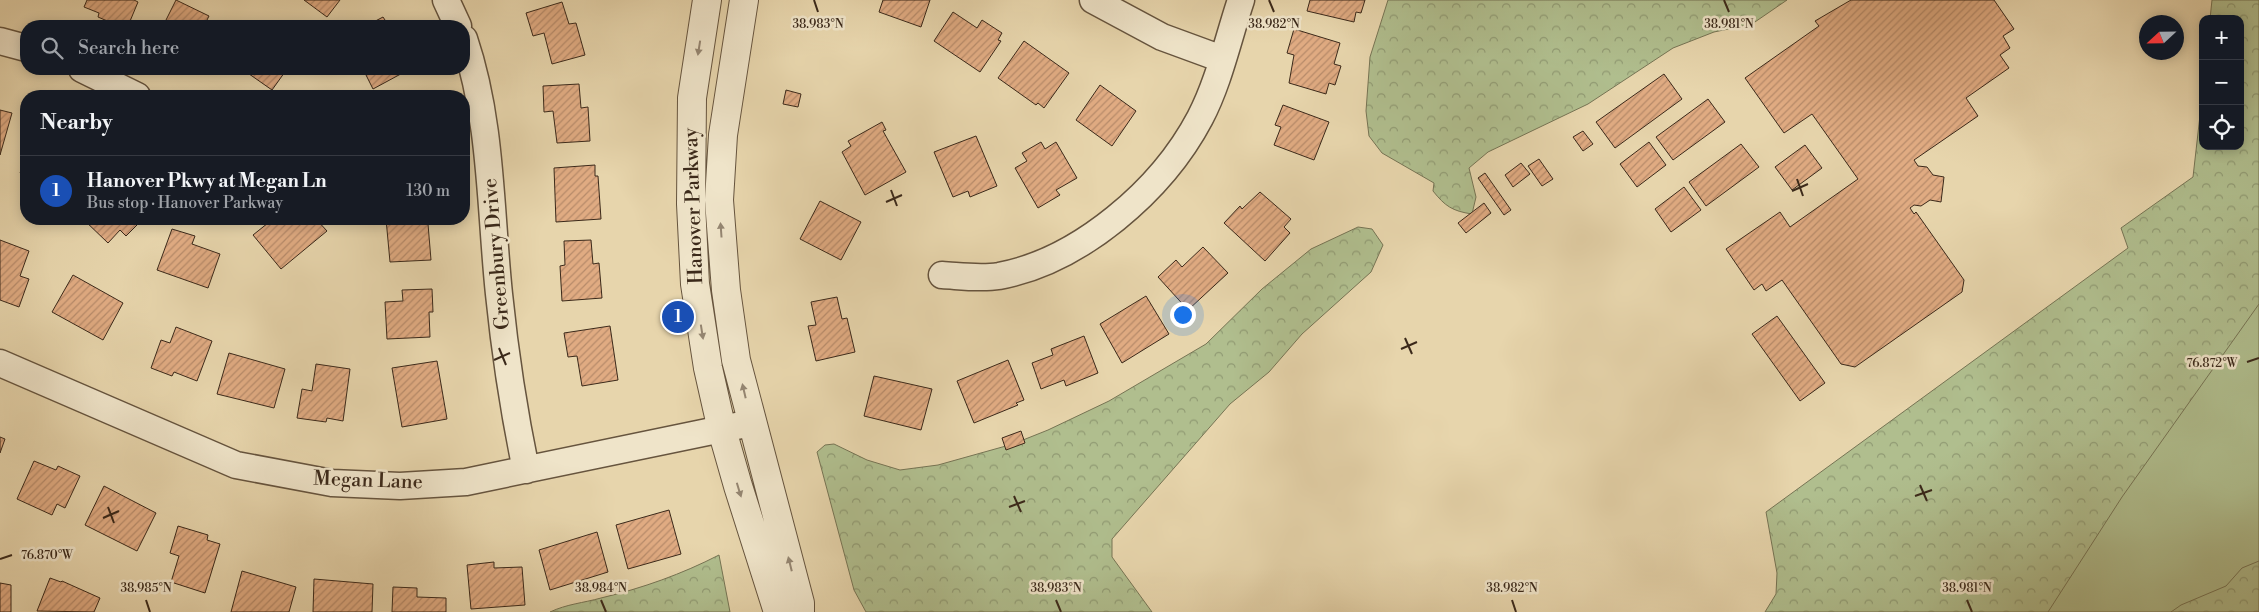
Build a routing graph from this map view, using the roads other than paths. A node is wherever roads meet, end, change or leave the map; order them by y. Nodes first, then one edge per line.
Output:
1 (446, 0) edge
2 (707, 0) edge
3 (744, 0) edge
4 (1093, 0) edge
5 (1241, 0) edge
6 (455, 20) edge
7 (0, 41) edge
8 (20, 46) edge
9 (470, 57) edge
10 (1222, 59) junction
11 (94, 75) edge
12 (125, 90) edge
13 (942, 275) dead end
14 (0, 363) edge
15 (751, 423) junction
16 (722, 430) junction
17 (526, 470) junction
18 (778, 612) edge
19 (800, 612) edge

1 - 6 street
2 -> 16 street, Hanover Parkway
15 -> 3 street, Hanover Parkway
4 - 10 street
5 - 10 street
7 - 8 street
9 - 17 street, Greenbury Drive
10 - 13 street
11 - 12 street
14 - 17 street, Megan Lane
15 - 16 street, Megan Lane
19 -> 15 street, Hanover Parkway
16 - 17 street, Megan Lane
16 -> 18 street, Hanover Parkway

